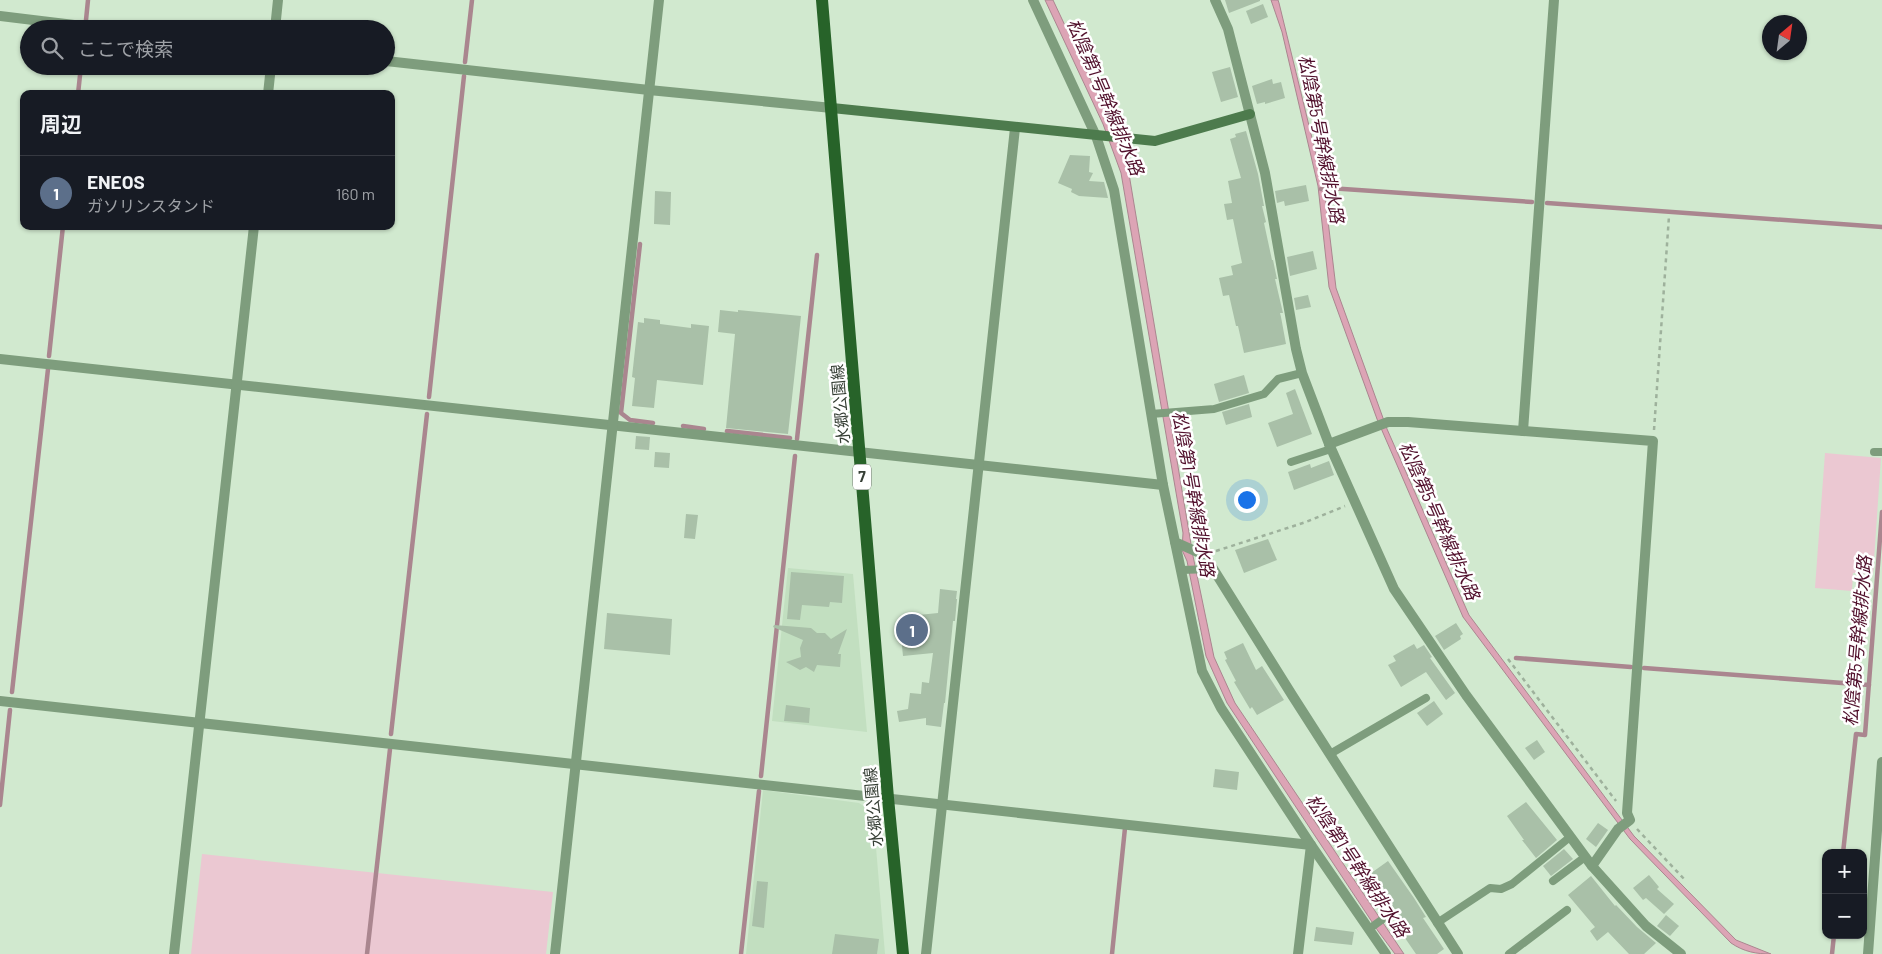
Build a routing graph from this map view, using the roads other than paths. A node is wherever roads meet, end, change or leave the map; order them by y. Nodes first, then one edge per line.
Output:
1 (278, 0) edge
2 (659, 0) edge
3 (822, 0) edge
4 (1033, 0) edge
5 (1215, 0) edge
6 (1554, 0) edge
7 (0, 16) edge
8 (33, 20) edge
9 (276, 20) edge
10 (395, 62) edge
11 (270, 75) edge
12 (268, 90) edge
13 (649, 90) junction
14 (832, 108) junction
15 (1250, 114) junction
16 (1015, 128) junction
17 (1099, 136) junction
18 (254, 230) edge
19 (0, 359) edge
20 (1302, 373) junction
21 (236, 385) junction
22 (1154, 414) junction
23 (614, 426) junction
24 (1523, 430) junction
25 (1330, 446) junction
26 (860, 452) junction
27 (1291, 462) dead end
28 (979, 466) junction
29 (1163, 484) junction
30 (1176, 543) junction
31 (1214, 569) junction
32 (1182, 570) junction
33 (1426, 698) dead end
34 (0, 701) edge
35 (199, 724) junction
36 (1330, 754) junction
37 (1882, 762) edge
38 (576, 764) junction
39 (888, 798) junction
40 (943, 804) junction
41 (1570, 837) junction
42 (1311, 845) junction
43 (1585, 857) junction
44 (1592, 866) junction
45 (1553, 882) dead end
46 (1567, 910) dead end
47 (1385, 918) dead end
48 (1437, 923) junction
49 (1370, 929) junction
50 (174, 954) edge
51 (555, 954) edge
52 (903, 954) edge
53 (926, 954) edge
54 (1298, 954) edge
55 (1386, 954) edge
56 (1458, 954) edge
57 (1509, 954) edge
58 (1681, 954) edge
59 (1868, 954) edge

1 - 9 street
2 - 13 street
3 - 14 main road, 水郷公園線 / 7
4 - 17 street
5 - 15 street
6 - 24 street
7 - 8 street
10 - 13 street
11 - 12 street
13 - 14 street
13 - 23 street
14 - 16 street
14 - 26 main road, 水郷公園線 / 7
15 - 17 street
15 - 20 street
16 - 17 street
16 - 28 street
17 - 22 street
18 - 21 street
19 - 21 street
20 - 22 lane
20 - 25 street
21 - 23 street
21 - 35 street
22 - 29 street
23 - 26 street
23 - 38 street
24 - 25 street
24 - 44 street
25 - 27 lane
25 - 41 street
26 - 28 street
26 - 39 main road, 水郷公園線 / 7
28 - 29 street
28 - 40 street
29 - 30 street
30 - 31 street
30 - 32 street
31 - 32 lane
31 - 36 street
32 - 42 street
33 - 36 lane
34 - 35 street
35 - 38 street
35 - 50 street
36 - 48 street
37 - 59 street
38 - 39 street
38 - 51 street
39 - 40 street
39 - 52 main road, 水郷公園線 / 7
40 - 42 street
40 - 53 street
41 - 43 street
41 - 48 lane
42 - 49 street
42 - 54 street
43 - 44 street
43 - 45 lane
44 - 58 street
46 - 57 lane
47 - 49 lane
48 - 56 street
49 - 55 street

